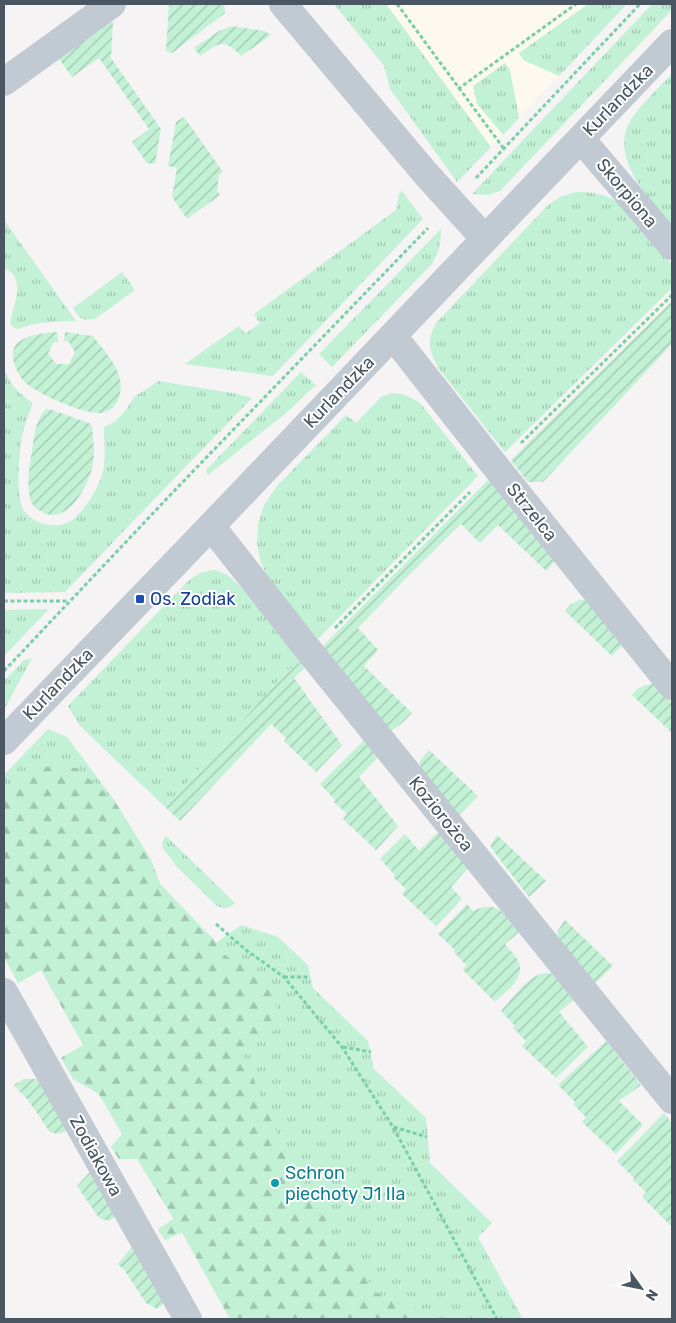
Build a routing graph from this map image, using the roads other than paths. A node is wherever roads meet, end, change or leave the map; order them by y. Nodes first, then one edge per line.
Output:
1 (112, 4) edge
2 (282, 4) edge
3 (672, 43) edge
4 (4, 82) edge
5 (581, 139) junction
6 (485, 239) junction
7 (672, 246) edge
8 (393, 336) junction
9 (211, 526) junction
10 (672, 686) edge
11 (4, 741) edge
12 (4, 992) edge
13 (672, 1100) edge
14 (188, 1319) edge

1 - 4 street
2 - 6 street
3 - 5 street, Kurlandzka
5 - 6 street, Kurlandzka
5 - 7 street, Skorpiona
6 - 8 street, Kurlandzka
8 - 9 street, Kurlandzka
8 - 10 street, Strzelca
9 - 11 street, Kurlandzka
9 - 13 street, Koziorożca
12 - 14 street, Zodiakowa

